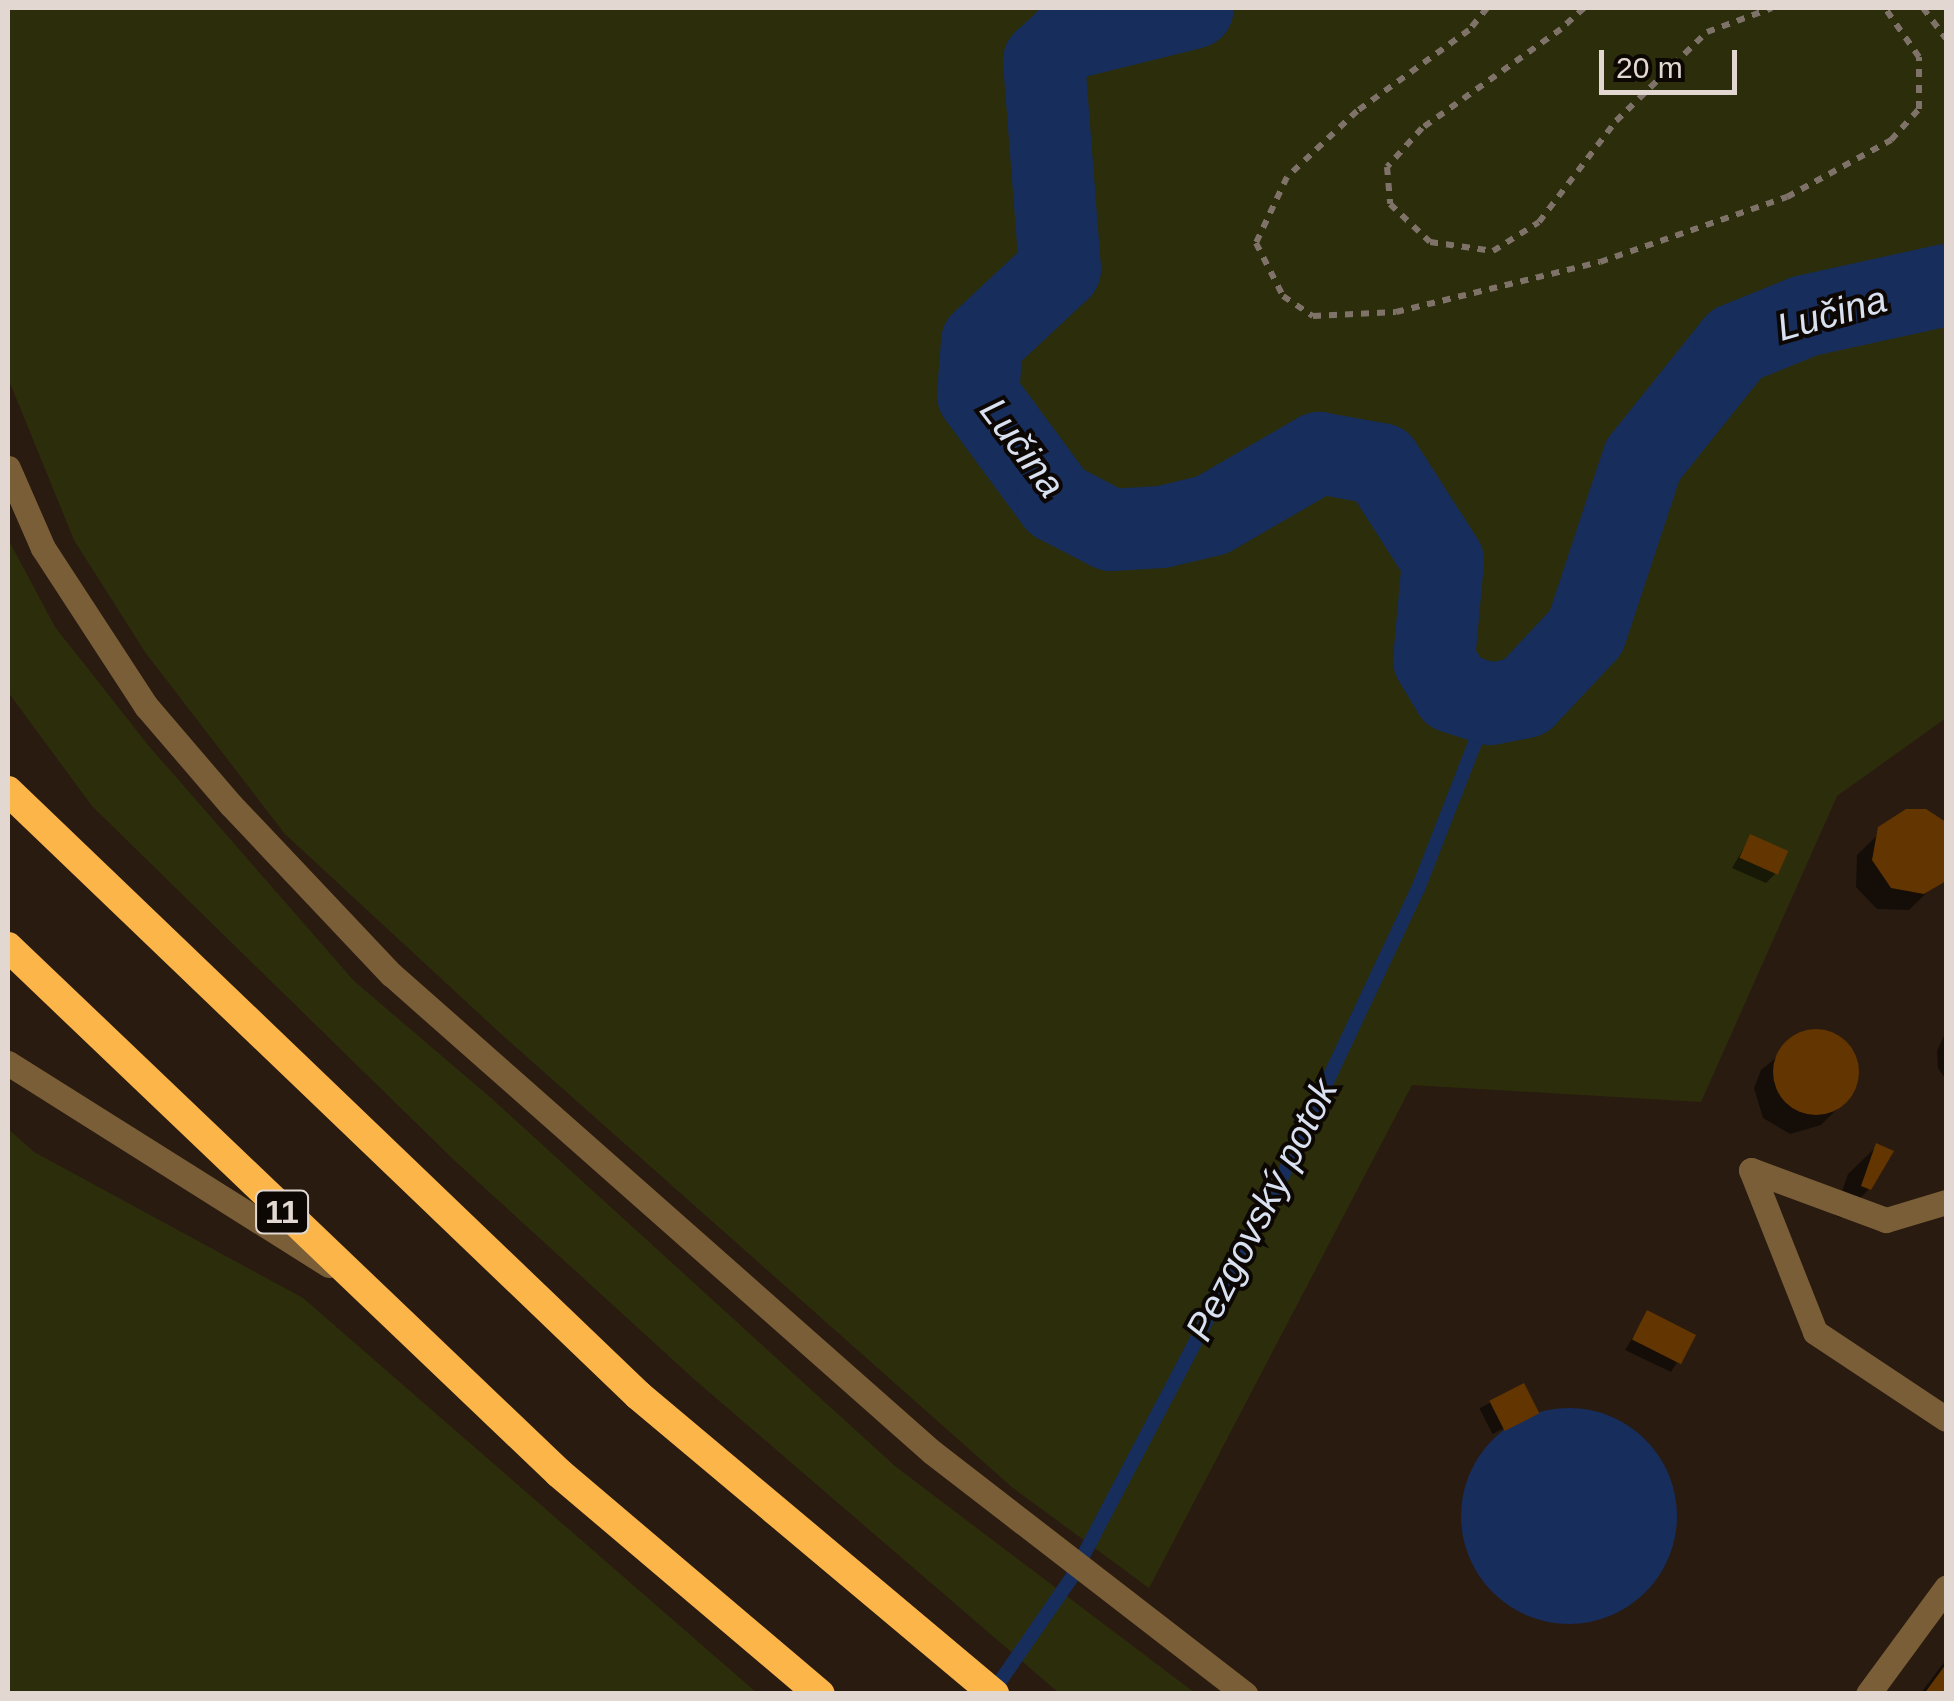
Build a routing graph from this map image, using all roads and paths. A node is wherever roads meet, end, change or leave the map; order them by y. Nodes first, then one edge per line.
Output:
1 (1487, 8) edge
2 (1584, 8) edge
3 (1772, 8) edge
4 (1885, 8) edge
5 (1924, 8) edge
6 (1946, 38) edge
7 (8, 468) edge
8 (8, 775) edge
9 (8, 791) edge
10 (45, 826) junction
11 (8, 947) edge
12 (8, 1062) edge
13 (1946, 1202) edge
14 (351, 1279) junction
15 (1946, 1419) edge
16 (1946, 1588) edge
17 (820, 1694) edge
18 (994, 1694) edge
19 (1245, 1694) edge
20 (1868, 1694) edge

1 - 4 path
2 - 3 path
5 - 6 path
7 - 19 lane
8 - 10 lane
9 - 10 highway
10 - 18 highway
11 - 14 highway, 11
12 - 14 lane
13 - 15 lane
14 - 17 highway, 11
16 - 20 lane

